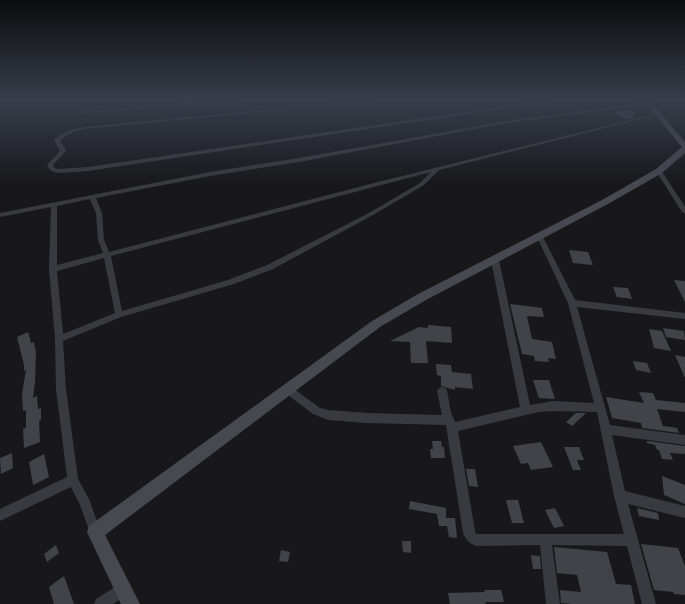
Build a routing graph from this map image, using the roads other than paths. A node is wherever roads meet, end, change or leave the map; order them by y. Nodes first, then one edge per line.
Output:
1 (83, 128) edge
2 (367, 128) edge
3 (473, 128) edge
4 (598, 128) edge
5 (670, 128) edge
6 (685, 148) edge
7 (437, 169) junction
8 (659, 171) junction
9 (92, 197) junction
10 (54, 206) junction
11 (685, 212) edge
12 (0, 215) edge
13 (540, 237) junction
14 (107, 255) junction
15 (495, 260) junction
16 (54, 269) junction
17 (572, 303) junction
18 (119, 315) junction
19 (685, 316) edge
20 (59, 339) junction
21 (287, 389) junction
22 (442, 391) dead end
23 (600, 408) junction
24 (526, 410) junction
25 (450, 424) junction
26 (606, 429) junction
27 (685, 440) edge
28 (73, 480) junction
29 (620, 496) junction
30 (685, 512) edge
31 (0, 515) edge
32 (95, 532) junction
33 (545, 539) junction
34 (631, 540) junction
35 (123, 589) junction
36 (101, 604) edge
37 (131, 604) edge
38 (553, 604) edge
39 (649, 604) edge

1 - 2 street
3 - 9 street
4 - 7 street
5 - 6 street
6 - 8 street
7 - 14 street
7 - 18 street
8 - 11 street
8 - 13 street
9 - 10 street
9 - 14 street
10 - 12 street
10 - 16 street
13 - 15 street
13 - 17 street
14 - 16 street
14 - 18 street
15 - 21 street
15 - 24 street
16 - 20 street
17 - 19 street
17 - 23 street
18 - 20 street
20 - 28 street
21 - 25 street
21 - 32 street
22 - 25 street
23 - 24 street
23 - 26 street
24 - 25 street
25 - 33 street
26 - 27 street
26 - 29 street
28 - 31 street
28 - 32 street
29 - 30 street
29 - 34 street
32 - 35 street
33 - 34 street
33 - 38 street
34 - 39 street
35 - 36 street
35 - 37 street

